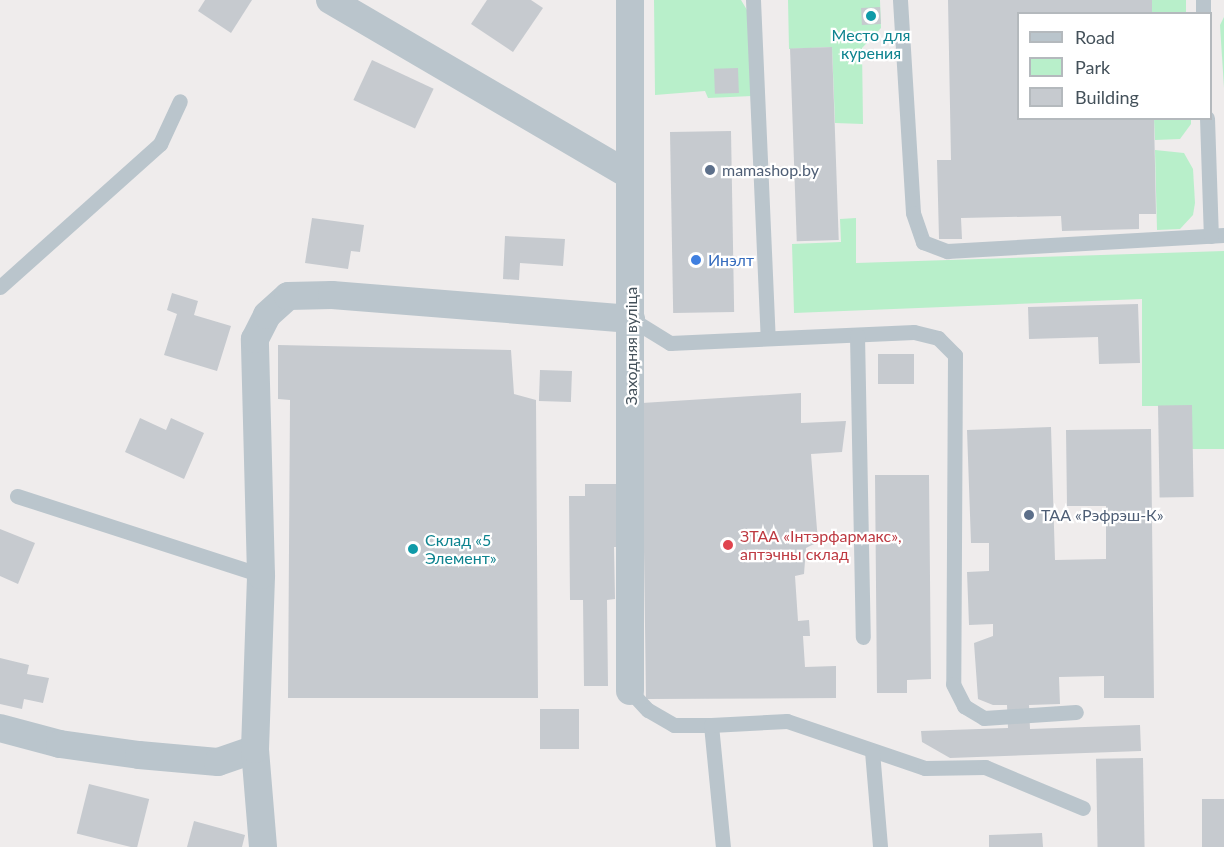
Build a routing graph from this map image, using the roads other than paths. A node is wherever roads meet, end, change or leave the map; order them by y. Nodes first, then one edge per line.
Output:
1 (330, 0) edge
2 (630, 0) edge
3 (753, 0) edge
4 (900, 0) edge
5 (180, 101) dead end
6 (1207, 120) edge
7 (629, 175) junction
8 (1217, 235) edge
9 (0, 287) edge
10 (631, 319) junction
11 (857, 334) junction
12 (768, 338) junction
13 (17, 496) dead end
14 (261, 575) junction
15 (863, 637) dead end
16 (630, 691) joint
17 (1076, 712) dead end
18 (711, 725) junction
19 (0, 728) edge
20 (255, 749) junction
21 (872, 752) junction
22 (1083, 808) dead end
23 (263, 847) edge
24 (723, 847) edge
25 (880, 847) edge

1 - 7 street
2 - 7 street, Заходняя вуліца
3 - 12 lane
4 - 8 lane
5 - 9 lane
6 - 8 lane
7 - 10 street, Заходняя вуліца
10 - 12 lane
10 - 14 street
10 - 16 street, Заходняя вуліца
11 - 12 lane
11 - 15 lane
11 - 17 lane
13 - 14 lane
14 - 20 street
16 - 18 lane
18 - 21 lane
18 - 24 lane
19 - 20 street
20 - 23 street
21 - 22 lane
21 - 25 lane

